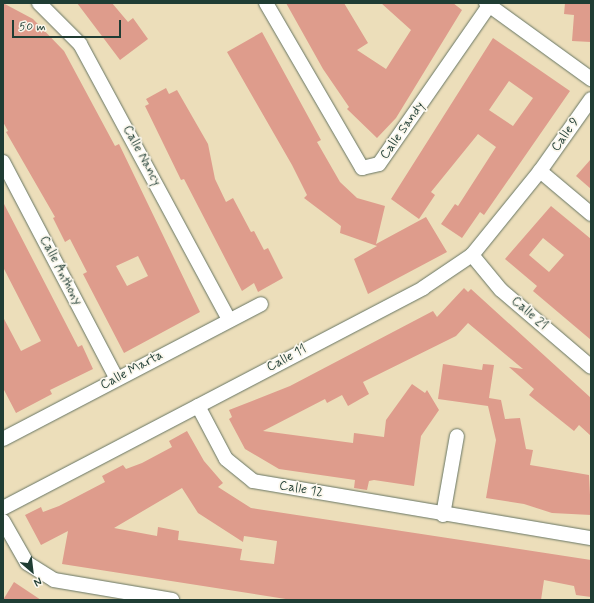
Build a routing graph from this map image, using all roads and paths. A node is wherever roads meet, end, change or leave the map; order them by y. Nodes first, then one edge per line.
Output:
1 (39, 3) edge
2 (266, 3) edge
3 (489, 4) edge
4 (591, 79) edge
5 (591, 99) edge
6 (3, 162) edge
7 (540, 171) junction
8 (591, 214) edge
9 (472, 255) junction
10 (261, 304) dead end
11 (229, 320) junction
12 (591, 367) edge
13 (118, 379) junction
14 (198, 406) junction
15 (4, 435) edge
16 (457, 436) dead end
17 (3, 508) edge
18 (443, 515) junction
19 (3, 521) edge
20 (591, 538) edge
21 (172, 600) edge

1 - 11 street, Calle Nancy
2 - 3 street, Calle Sandy
3 - 4 street
5 - 7 street, Calle 9
6 - 13 street, Calle Anthony
7 - 8 street
7 - 9 street, Calle 11
9 - 12 street, Calle 21
9 - 14 street, Calle 11
10 - 11 street, Calle Marta
11 - 13 street, Calle Marta
13 - 15 street, Calle Marta
14 - 17 street, Calle 11
14 - 18 street, Calle 12
16 - 18 street
18 - 20 street, Calle 12
19 - 21 street

